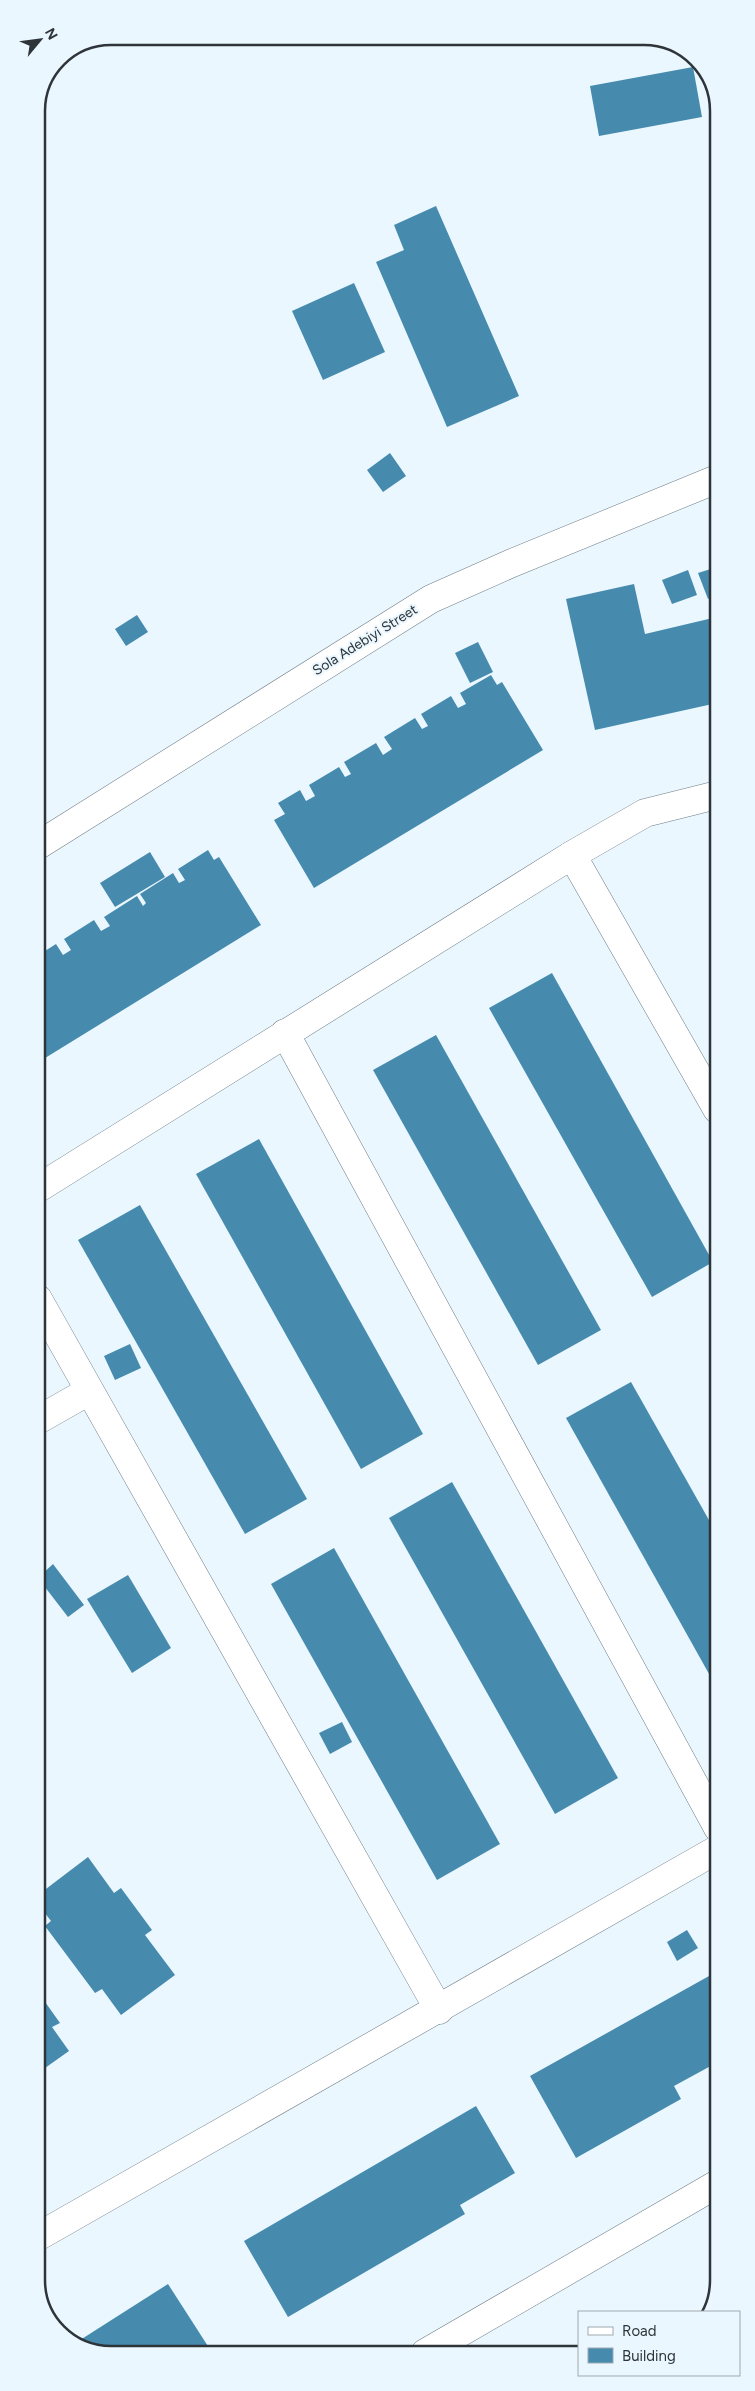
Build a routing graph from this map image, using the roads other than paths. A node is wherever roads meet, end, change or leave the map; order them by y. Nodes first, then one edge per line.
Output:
1 (710, 482) edge
2 (710, 798) edge
3 (45, 841) edge
4 (572, 855) junction
5 (285, 1033) junction
6 (710, 1097) edge
7 (45, 1185) edge
8 (45, 1312) edge
9 (89, 1391) junction
10 (45, 1416) edge
11 (710, 1813) edge
12 (710, 1854) edge
13 (439, 2010) junction
14 (710, 2188) edge
15 (45, 2233) edge
16 (437, 2346) edge

1 - 3 street, Sola Adebiyi Street
2 - 4 street
4 - 5 street
4 - 6 street
5 - 7 street
5 - 11 street
8 - 9 street
9 - 10 street
9 - 13 street
12 - 13 street
13 - 15 street
14 - 16 street

